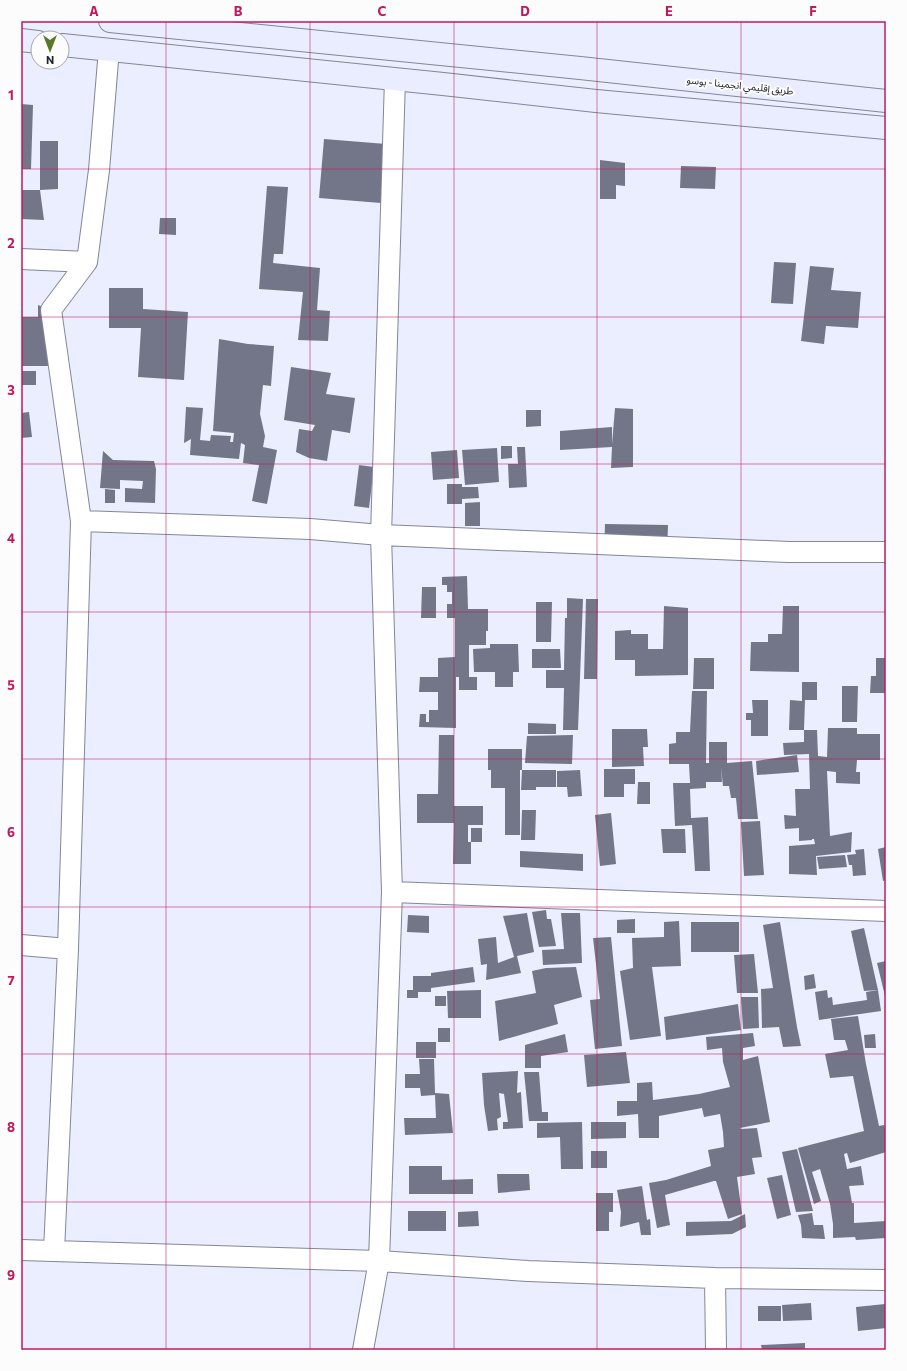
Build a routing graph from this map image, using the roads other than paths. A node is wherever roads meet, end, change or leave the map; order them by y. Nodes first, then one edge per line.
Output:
1 (110, 21) edge
2 (70, 46) edge
3 (109, 49) junction
4 (395, 79) junction
5 (886, 101) edge
6 (886, 128) edge
7 (21, 259) edge
8 (87, 262) junction
9 (80, 521) junction
10 (381, 534) junction
11 (886, 552) edge
12 (392, 892) junction
13 (886, 910) edge
14 (21, 945) edge
15 (68, 949) junction
16 (21, 1250) edge
17 (54, 1251) junction
18 (379, 1261) junction
19 (715, 1278) junction
20 (886, 1280) edge
21 (363, 1350) edge
22 (716, 1350) edge

1 - 5 main road, طريق إقليمي انجمينا - بوسو
2 - 3 main road
3 - 4 main road
3 - 8 street
4 - 6 main road
4 - 10 street
7 - 8 street
8 - 9 street
9 - 10 street
9 - 15 street
10 - 11 street
10 - 12 street
12 - 13 street
12 - 18 street
14 - 15 street
15 - 17 street
16 - 17 street
17 - 18 street
18 - 19 street
18 - 21 street
19 - 20 street
19 - 22 street

